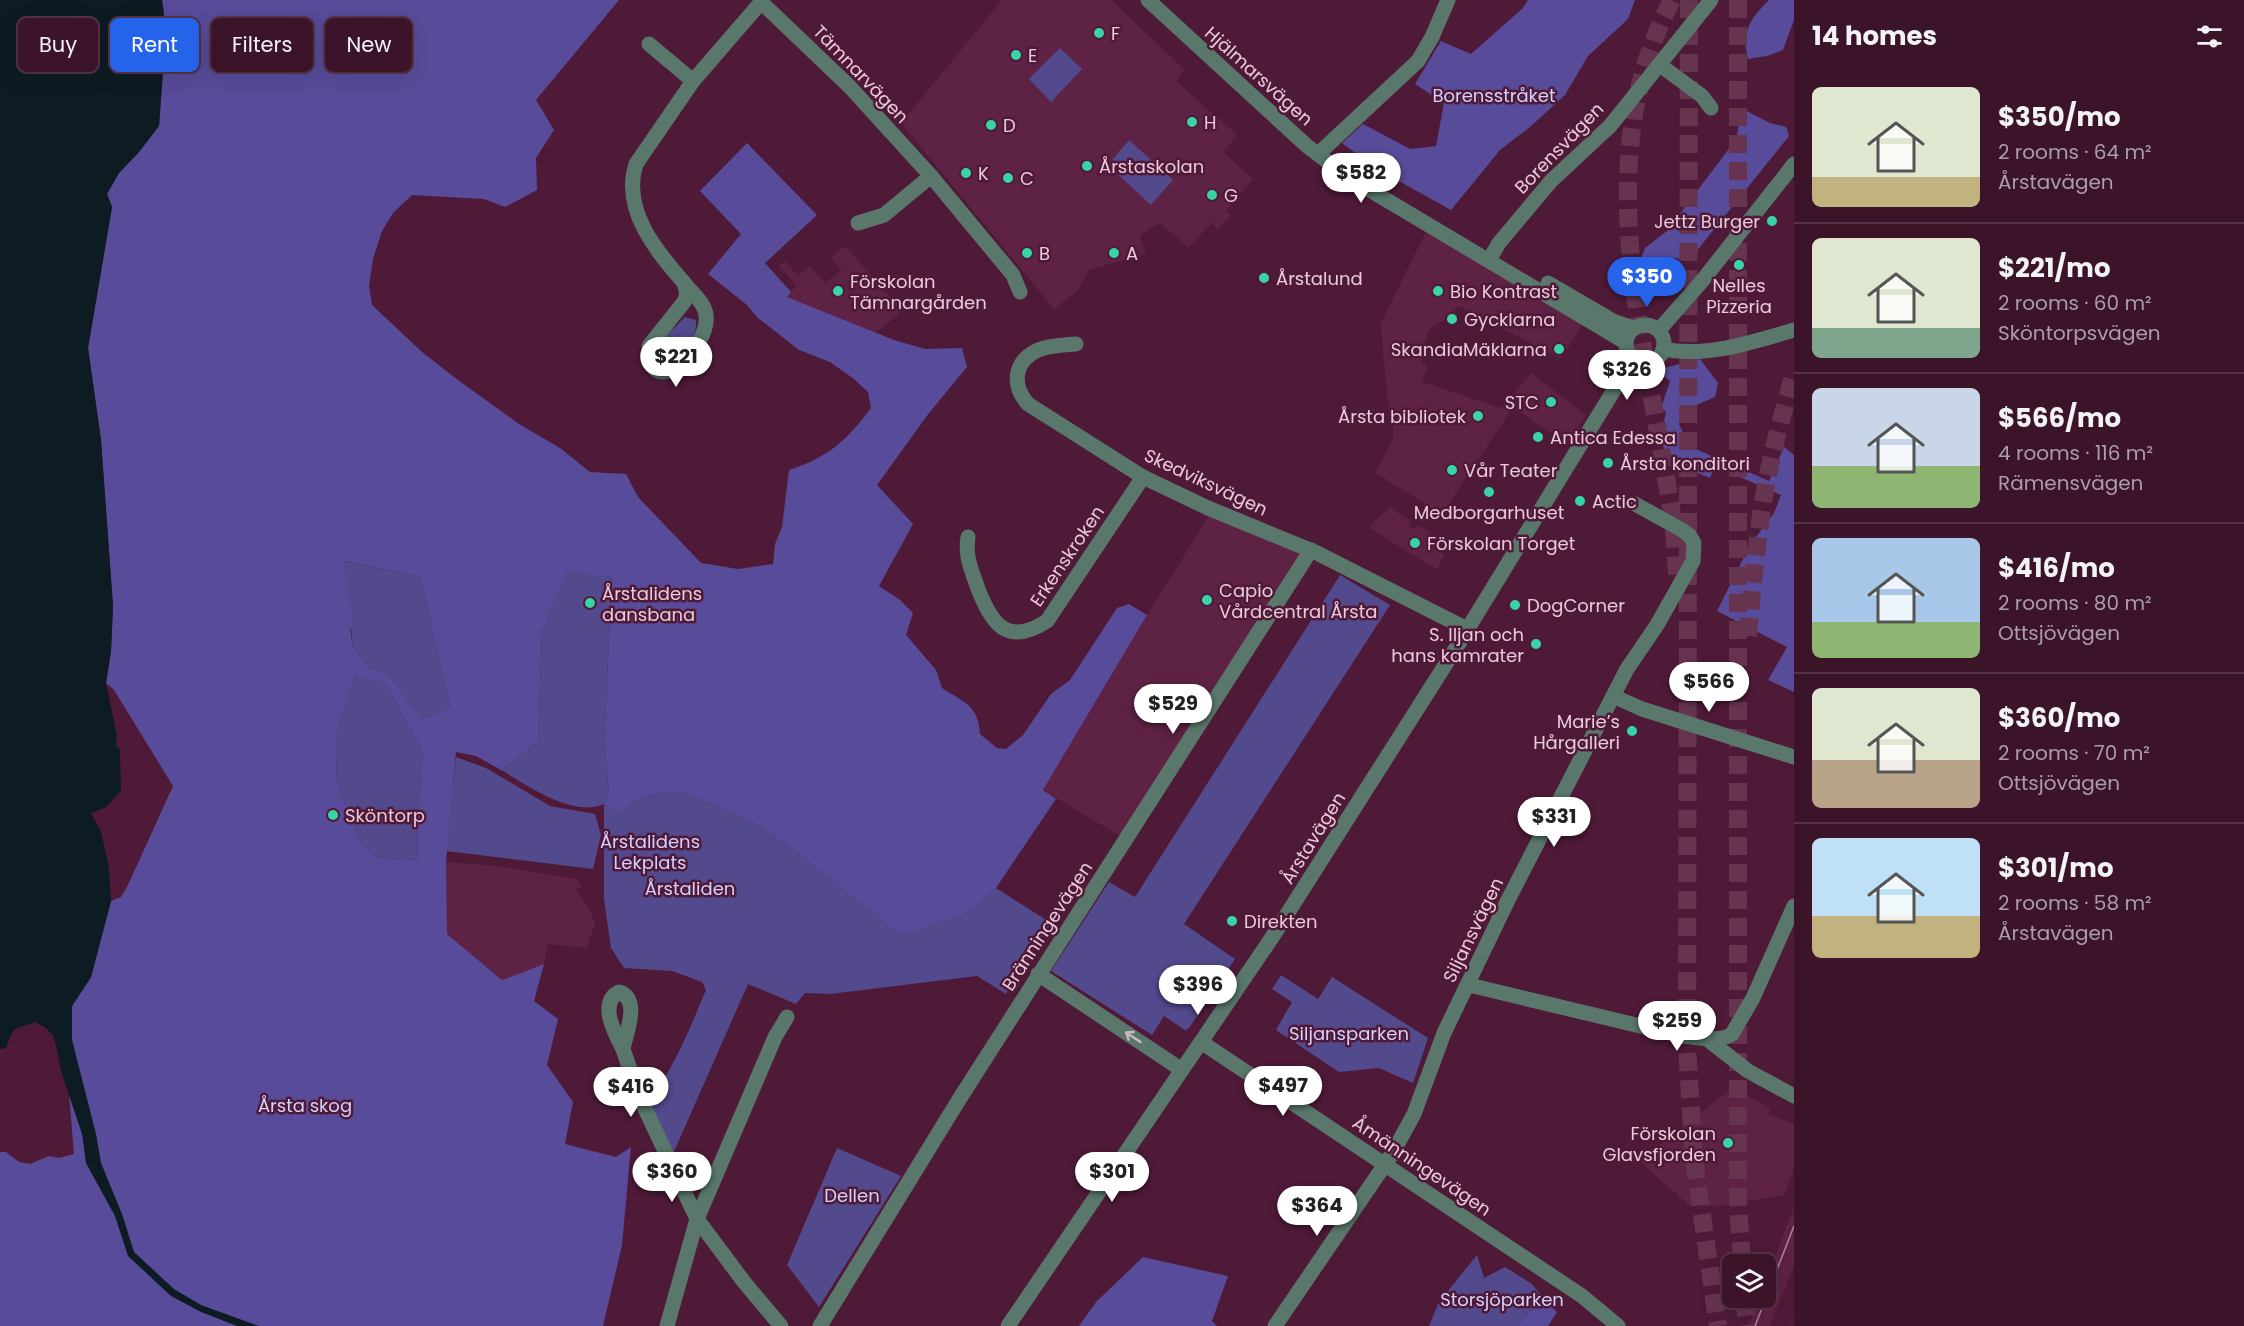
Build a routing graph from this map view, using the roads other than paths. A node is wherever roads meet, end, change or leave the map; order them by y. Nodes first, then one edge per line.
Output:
1 (1148, 0) edge
2 (1162, 0) edge
3 (1448, 0) edge
4 (1711, 0) edge
5 (762, 1) edge
6 (649, 44) dead end
7 (1660, 65) junction
8 (693, 81) junction
9 (1711, 108) dead end
10 (1321, 151) junction
11 (1794, 164) edge
12 (931, 176) junction
13 (858, 223) dead end
14 (1492, 256) junction
15 (684, 283) junction
16 (1020, 292) dead end
17 (1633, 328) junction
18 (1659, 330) junction
19 (1794, 330) edge
20 (1625, 342) junction
21 (1076, 344) dead end
22 (1663, 349) junction
23 (1633, 360) junction
24 (1143, 477) junction
25 (1635, 504) dead end
26 (968, 537) dead end
27 (1311, 550) junction
28 (1467, 629) junction
29 (1613, 696) junction
30 (1794, 757) edge
31 (1794, 906) edge
32 (1038, 975) junction
33 (1469, 985) junction
34 (787, 1017) dead end
35 (1707, 1039) junction
36 (1201, 1042) junction
37 (623, 1049) dead end
38 (1182, 1070) junction
39 (1794, 1096) edge
40 (1384, 1165) junction
41 (697, 1219) junction
42 (667, 1326) edge
43 (781, 1326) edge
44 (820, 1326) edge
45 (1008, 1326) edge
46 (1275, 1326) edge
47 (1618, 1326) edge

1 - 10 street, Hjälmarsvägen
2 - 10 street, Hjälmarsvägen
3 - 10 street
4 - 7 street, Borensvägen
5 - 8 street
5 - 12 street, Tämnarvägen
6 - 8 street
7 - 9 street
7 - 14 street, Borensvägen
8 - 15 street
10 - 14 street, Hjälmarsvägen
11 - 18 street
12 - 13 street
12 - 16 street, Tämnarvägen
14 - 17 street, Hjälmarsvägen
14 - 20 street, Hjälmarsvägen
15 - 15 street
17 - 18 street
17 - 20 street
18 - 22 street
19 - 22 street
20 - 23 street
21 - 24 street, Skedviksvägen
22 - 23 street
23 - 28 street, Årstavägen
24 - 26 street, Erkenskroken
24 - 27 street, Skedviksvägen
25 - 29 street, Siljansvägen
27 - 28 street, Skedviksvägen
27 - 32 street, Bränningevägen
28 - 36 street, Årstavägen
29 - 30 street
29 - 33 street, Siljansvägen
31 - 35 street
38 -> 32 street
32 - 44 street, Bränningevägen
33 - 35 street
33 - 40 street, Siljansvägen
34 - 41 street
35 - 39 street
36 - 38 street, Årstavägen
36 - 40 street, Åmänningevägen
37 - 41 street
38 - 45 street, Årstavägen
40 - 46 street, Siljansvägen
40 - 47 street, Åmänningevägen
41 - 42 street
41 - 43 street

